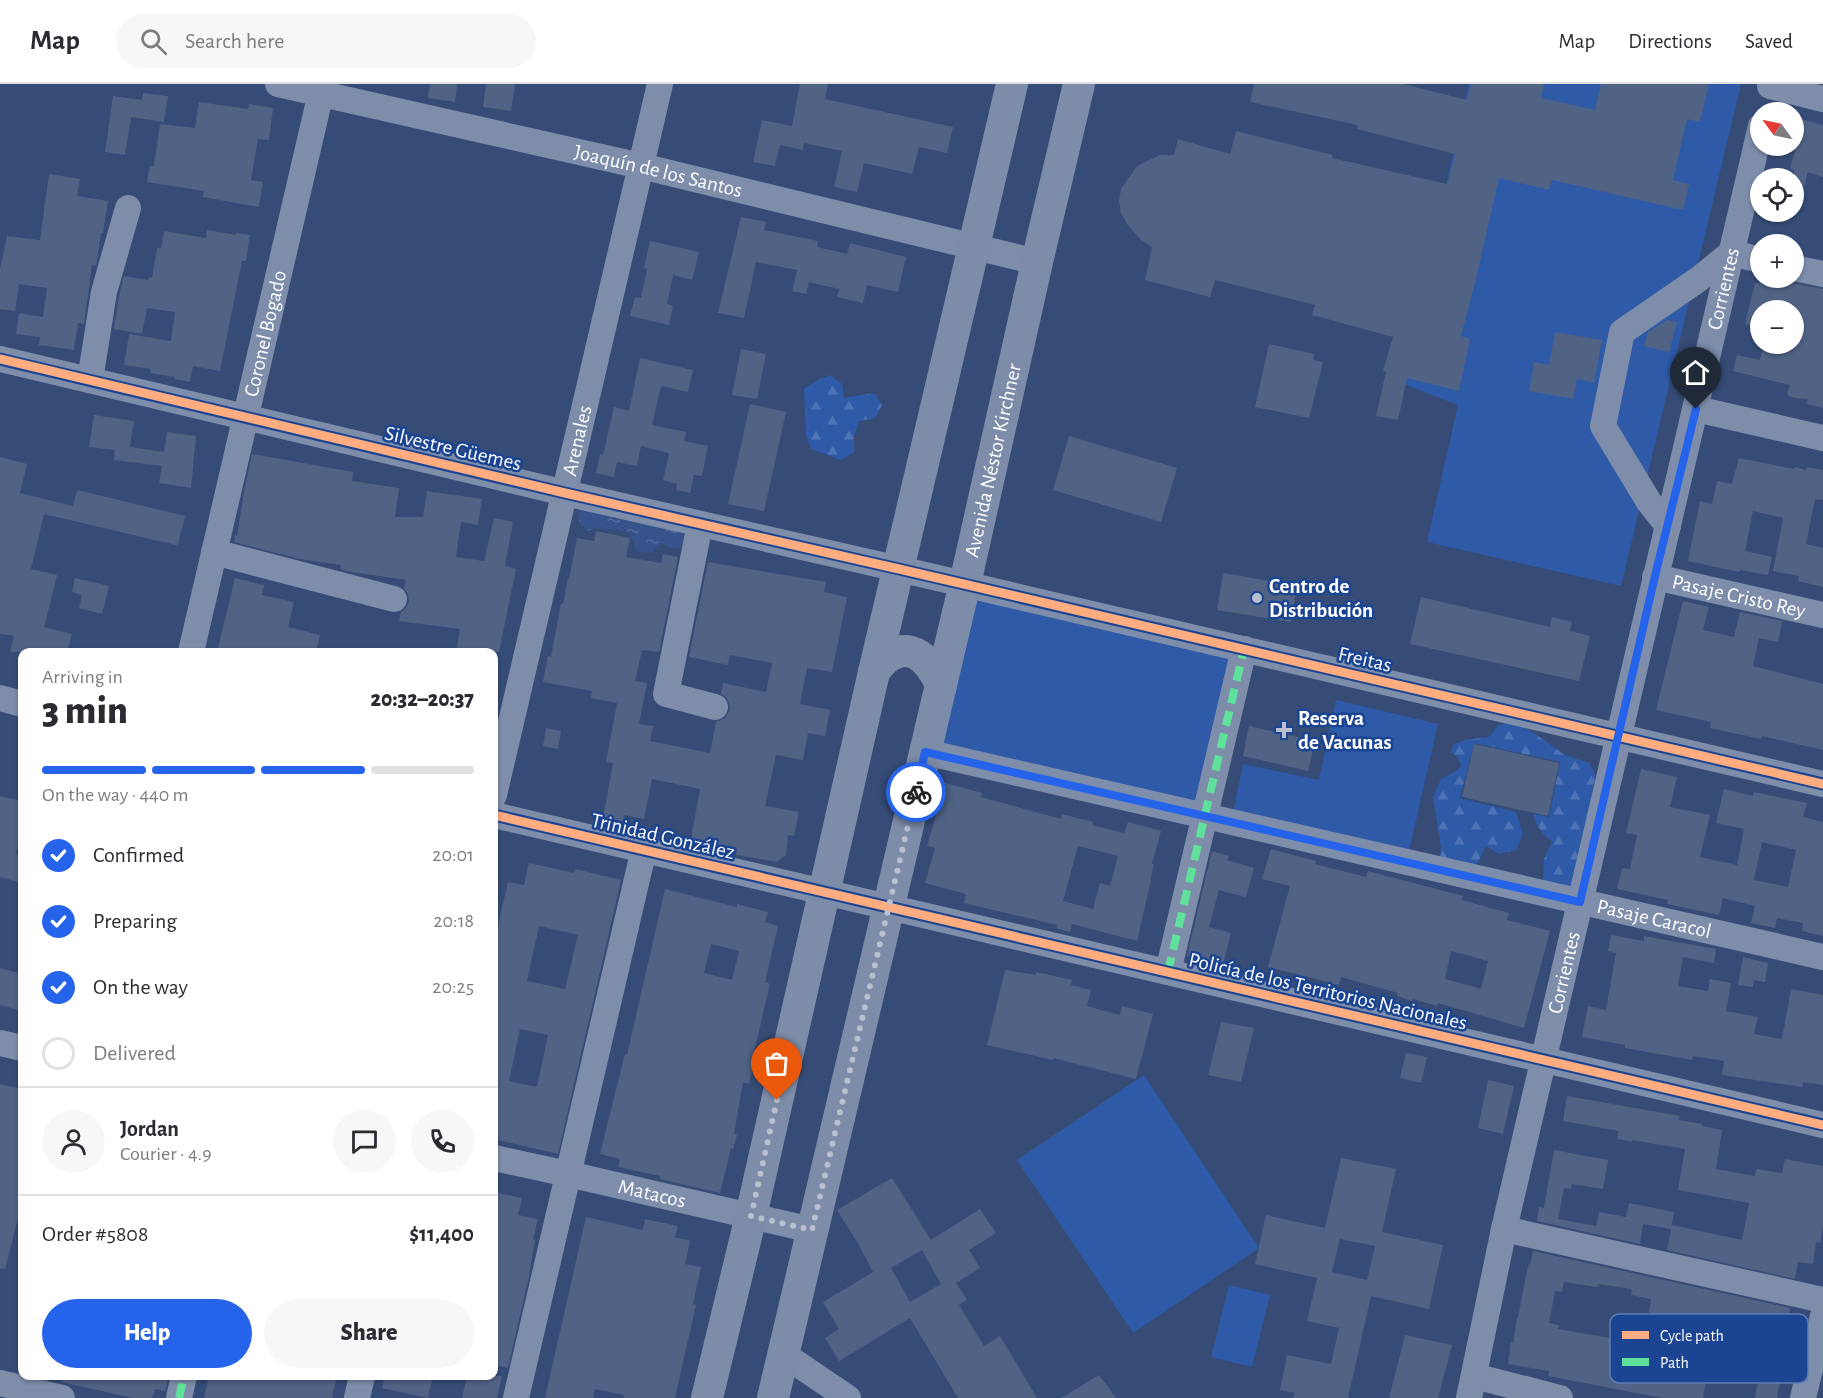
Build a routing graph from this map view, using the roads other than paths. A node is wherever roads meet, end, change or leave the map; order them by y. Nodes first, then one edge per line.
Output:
1 (278, 84) edge
2 (660, 84) edge
3 (1012, 84) edge
4 (1079, 84) edge
5 (1770, 85) edge
6 (322, 89) edge
7 (1823, 99) edge
8 (1766, 102) edge
9 (1754, 156) edge
10 (641, 166) junction
11 (128, 208) dead end
12 (974, 247) junction
13 (1731, 253) junction
14 (1750, 257) edge
15 (1037, 262) junction
16 (1804, 270) edge
17 (1823, 274) edge
18 (0, 359) edge
19 (90, 380) junction
20 (1696, 409) junction
21 (246, 416) junction
22 (1823, 438) edge
23 (565, 493) junction
24 (700, 524) junction
25 (1668, 525) junction
26 (214, 552) junction
27 (899, 569) junction
28 (1655, 576) junction
29 (964, 584) junction
30 (394, 599) dead end
31 (1823, 615) edge
32 (192, 648) edge
33 (1244, 649) junction
34 (874, 672) junction
35 (941, 685) junction
36 (0, 698) edge
37 (18, 703) edge
38 (715, 707) dead end
39 (1618, 737) junction
40 (925, 752) junction
41 (498, 778) edge
42 (1823, 784) edge
43 (498, 815) edge
44 (1204, 816) junction
45 (644, 849) junction
46 (824, 892) junction
47 (1580, 902) junction
48 (889, 907) junction
49 (1823, 957) edge
50 (1168, 972) junction
51 (0, 1043) edge
52 (18, 1047) edge
53 (1544, 1060) junction
54 (1823, 1125) edge
55 (498, 1159) edge
56 (568, 1174) junction
57 (751, 1216) junction
58 (1504, 1229) junction
59 (812, 1230) junction
60 (1823, 1300) edge
61 (1823, 1316) edge
62 (783, 1354) junction
63 (1808, 1378) edge
64 (183, 1380) edge
65 (361, 1380) edge
66 (1807, 1383) edge
67 (15, 1386) edge
68 (1472, 1387) edge
69 (62, 1398) edge
70 (179, 1398) edge
71 (357, 1398) edge
72 (516, 1398) edge
73 (707, 1398) edge
74 (773, 1398) edge
75 (848, 1398) edge
76 (1560, 1398) edge
77 (1803, 1398) edge

1 - 6 street, Joaquín de los Santos
2 - 10 street, Arenales
3 - 12 main road
4 - 15 main road, Avenida Néstor Kirchner
5 - 7 street
5 - 8 street
6 - 10 street, Joaquín de los Santos
6 - 21 street, Coronel Bogado
9 - 13 street, Corrientes
10 - 12 street, Joaquín de los Santos
10 - 23 street, Arenales
11 - 19 street
12 - 15 street, Joaquín de los Santos
12 - 27 main road
13 - 14 street
13 - 20 street, Corrientes
13 - 25 street
15 - 29 main road, Avenida Néstor Kirchner
16 - 17 street
18 - 19 street, Silvestre Güemes
19 - 21 street, Silvestre Güemes
20 - 22 street
20 - 25 street, Corrientes
21 - 23 street, Silvestre Güemes
21 - 26 street, Coronel Bogado
23 - 24 street, Silvestre Güemes
23 - 41 street, Arenales
24 - 27 street, Silvestre Güemes
24 - 38 street
25 - 28 street, Corrientes
26 - 30 street
26 - 32 street, Coronel Bogado
27 - 29 street, Freitas
27 - 34 main road
28 - 31 street, Pasaje Cristo Rey
28 - 39 street, Corrientes
29 - 33 street, Freitas
29 - 35 main road, Avenida Néstor Kirchner
33 - 39 street, Freitas
33 - 44 street
34 - 35 main road
34 - 46 main road
35 - 40 main road, Avenida Néstor Kirchner
36 - 37 street
39 - 42 street, Freitas
39 - 47 street, Corrientes
40 - 44 street, Pasaje Caracol
40 - 48 main road, Avenida Néstor Kirchner
43 - 45 street, Trinidad González
44 - 47 street, Pasaje Caracol
44 - 50 street
45 - 46 street, Trinidad González
45 - 56 street
46 - 48 street, Policía de los Territorios Nacionales
46 - 57 main road
47 - 49 street, Pasaje Caracol
47 - 53 street, Corrientes
48 - 50 street, Policía de los Territorios Nacionales
48 - 59 main road, Avenida Néstor Kirchner
50 - 53 street, Policía de los Territorios Nacionales
51 - 52 street
53 - 54 street, Policía de los Territorios Nacionales
53 - 58 street, Corrientes
55 - 56 street, Matacos
56 - 57 street, Matacos
56 - 72 street
57 - 59 street, Matacos
57 - 73 main road
58 - 60 street
58 - 68 street, Corrientes
59 - 62 main road, Avenida Néstor Kirchner
61 - 63 street
62 - 74 main road, Avenida Néstor Kirchner
62 - 75 street
64 - 70 street
65 - 71 street
66 - 77 street
67 - 69 street
68 - 76 street

